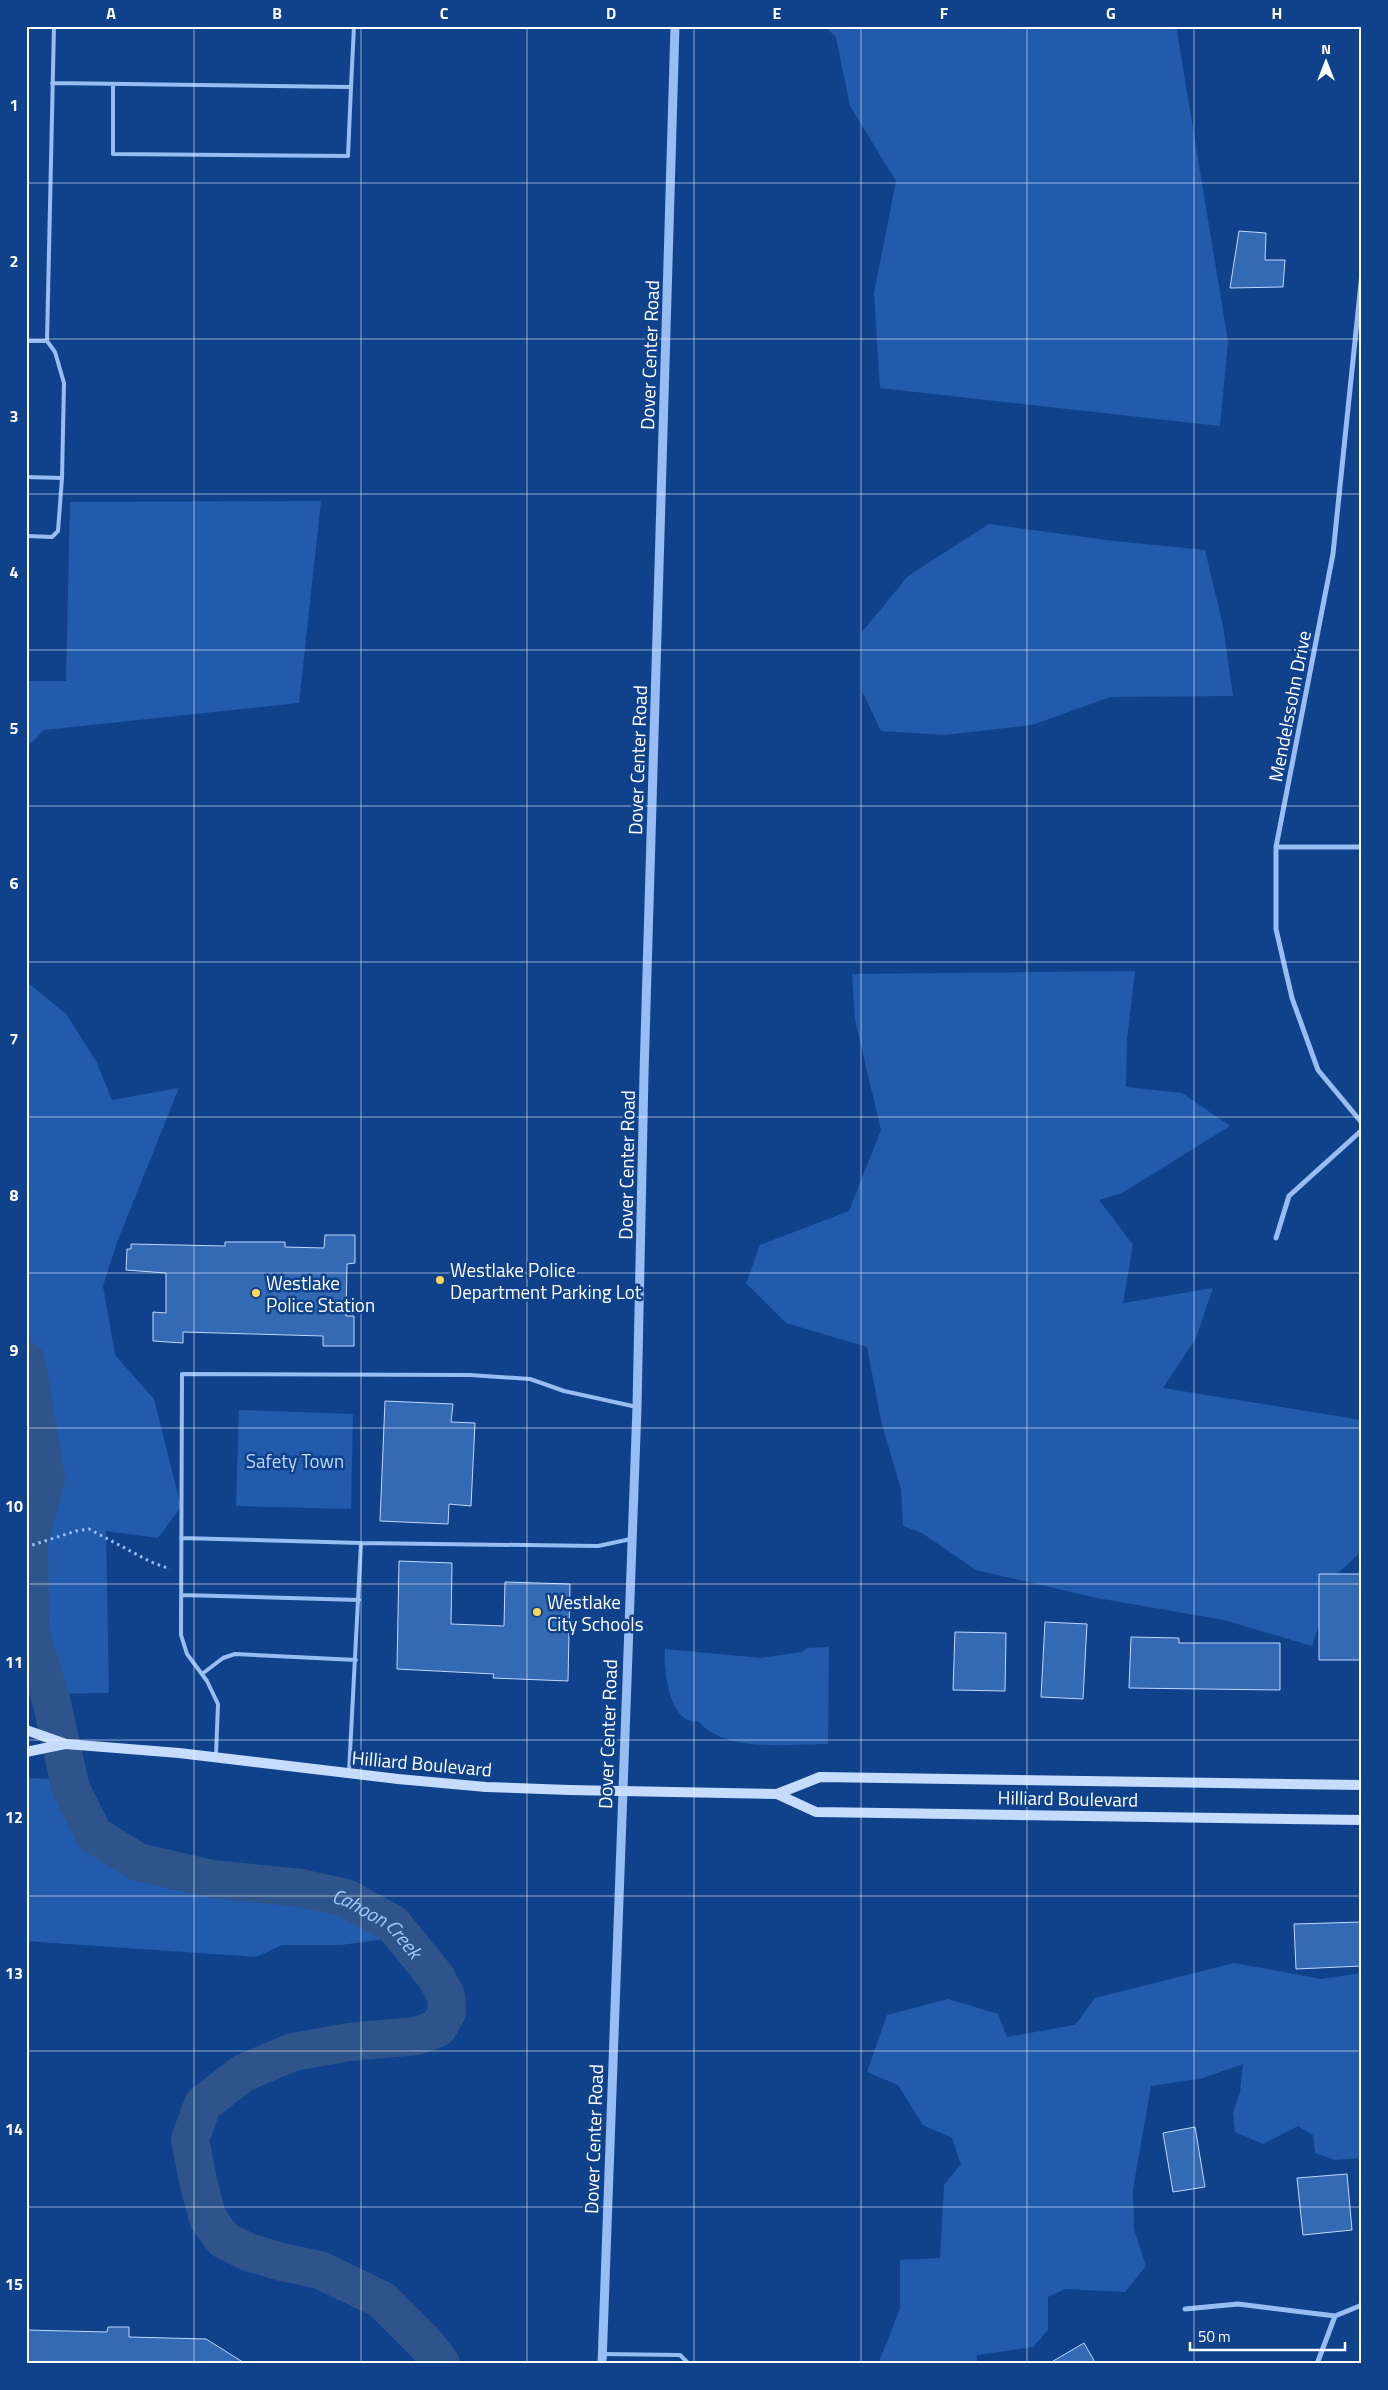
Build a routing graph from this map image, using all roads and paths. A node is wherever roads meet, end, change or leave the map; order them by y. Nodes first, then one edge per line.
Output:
1 (54, 26) edge
2 (354, 26) edge
3 (675, 26) edge
4 (52, 83) junction
5 (113, 84) junction
6 (350, 87) junction
7 (1362, 273) edge
8 (26, 341) edge
9 (47, 341) junction
10 (26, 477) edge
11 (62, 478) junction
12 (26, 536) edge
13 (1276, 847) junction
14 (1362, 848) edge
15 (1362, 1123) edge
16 (1362, 1130) edge
17 (1276, 1238) dead end
18 (636, 1407) junction
19 (181, 1538) junction
20 (631, 1539) junction
21 (361, 1543) junction
22 (26, 1547) edge
23 (181, 1570) junction
24 (181, 1595) junction
25 (358, 1600) junction
26 (356, 1660) junction
27 (202, 1674) junction
28 (26, 1730) edge
29 (66, 1744) junction
30 (26, 1752) edge
31 (216, 1758) junction
32 (349, 1774) junction
33 (1362, 1786) edge
34 (622, 1791) junction
35 (777, 1794) junction
36 (1362, 1820) edge
37 (1362, 2305) edge
38 (1185, 2308) dead end
39 (1335, 2316) junction
40 (602, 2354) junction
41 (602, 2364) edge
42 (689, 2364) edge
43 (1317, 2364) edge

1 - 4 lane
2 - 6 lane
3 - 18 street, Dover Center Road
4 - 5 lane
4 - 9 lane
5 - 6 lane
5 - 6 lane
7 - 13 street, Mendelssohn Drive
8 - 9 lane
9 - 11 lane
10 - 11 lane
11 - 12 lane
13 - 14 street
13 - 15 street, Mendelssohn Drive
16 - 17 street
18 - 19 lane
18 - 20 street, Dover Center Road
19 - 21 lane
19 - 23 lane
20 - 21 lane
20 - 34 street, Dover Center Road
21 - 25 lane
22 - 23 path
23 - 24 lane
24 - 25 lane
24 - 27 lane
25 - 26 lane
26 - 27 lane
26 - 32 lane
27 - 31 lane
28 - 29 main road, Hilliard Boulevard
29 - 30 main road, Hilliard Boulevard
29 - 31 main road, Hilliard Boulevard
31 - 32 main road, Hilliard Boulevard
32 - 34 main road, Hilliard Boulevard
33 - 35 main road, Hilliard Boulevard
34 - 35 main road, Hilliard Boulevard
34 - 40 street, Dover Center Road
35 - 36 main road, Hilliard Boulevard
37 - 39 street
38 - 39 street
39 - 43 street
40 - 41 street, Dover Center Road
40 - 42 lane

